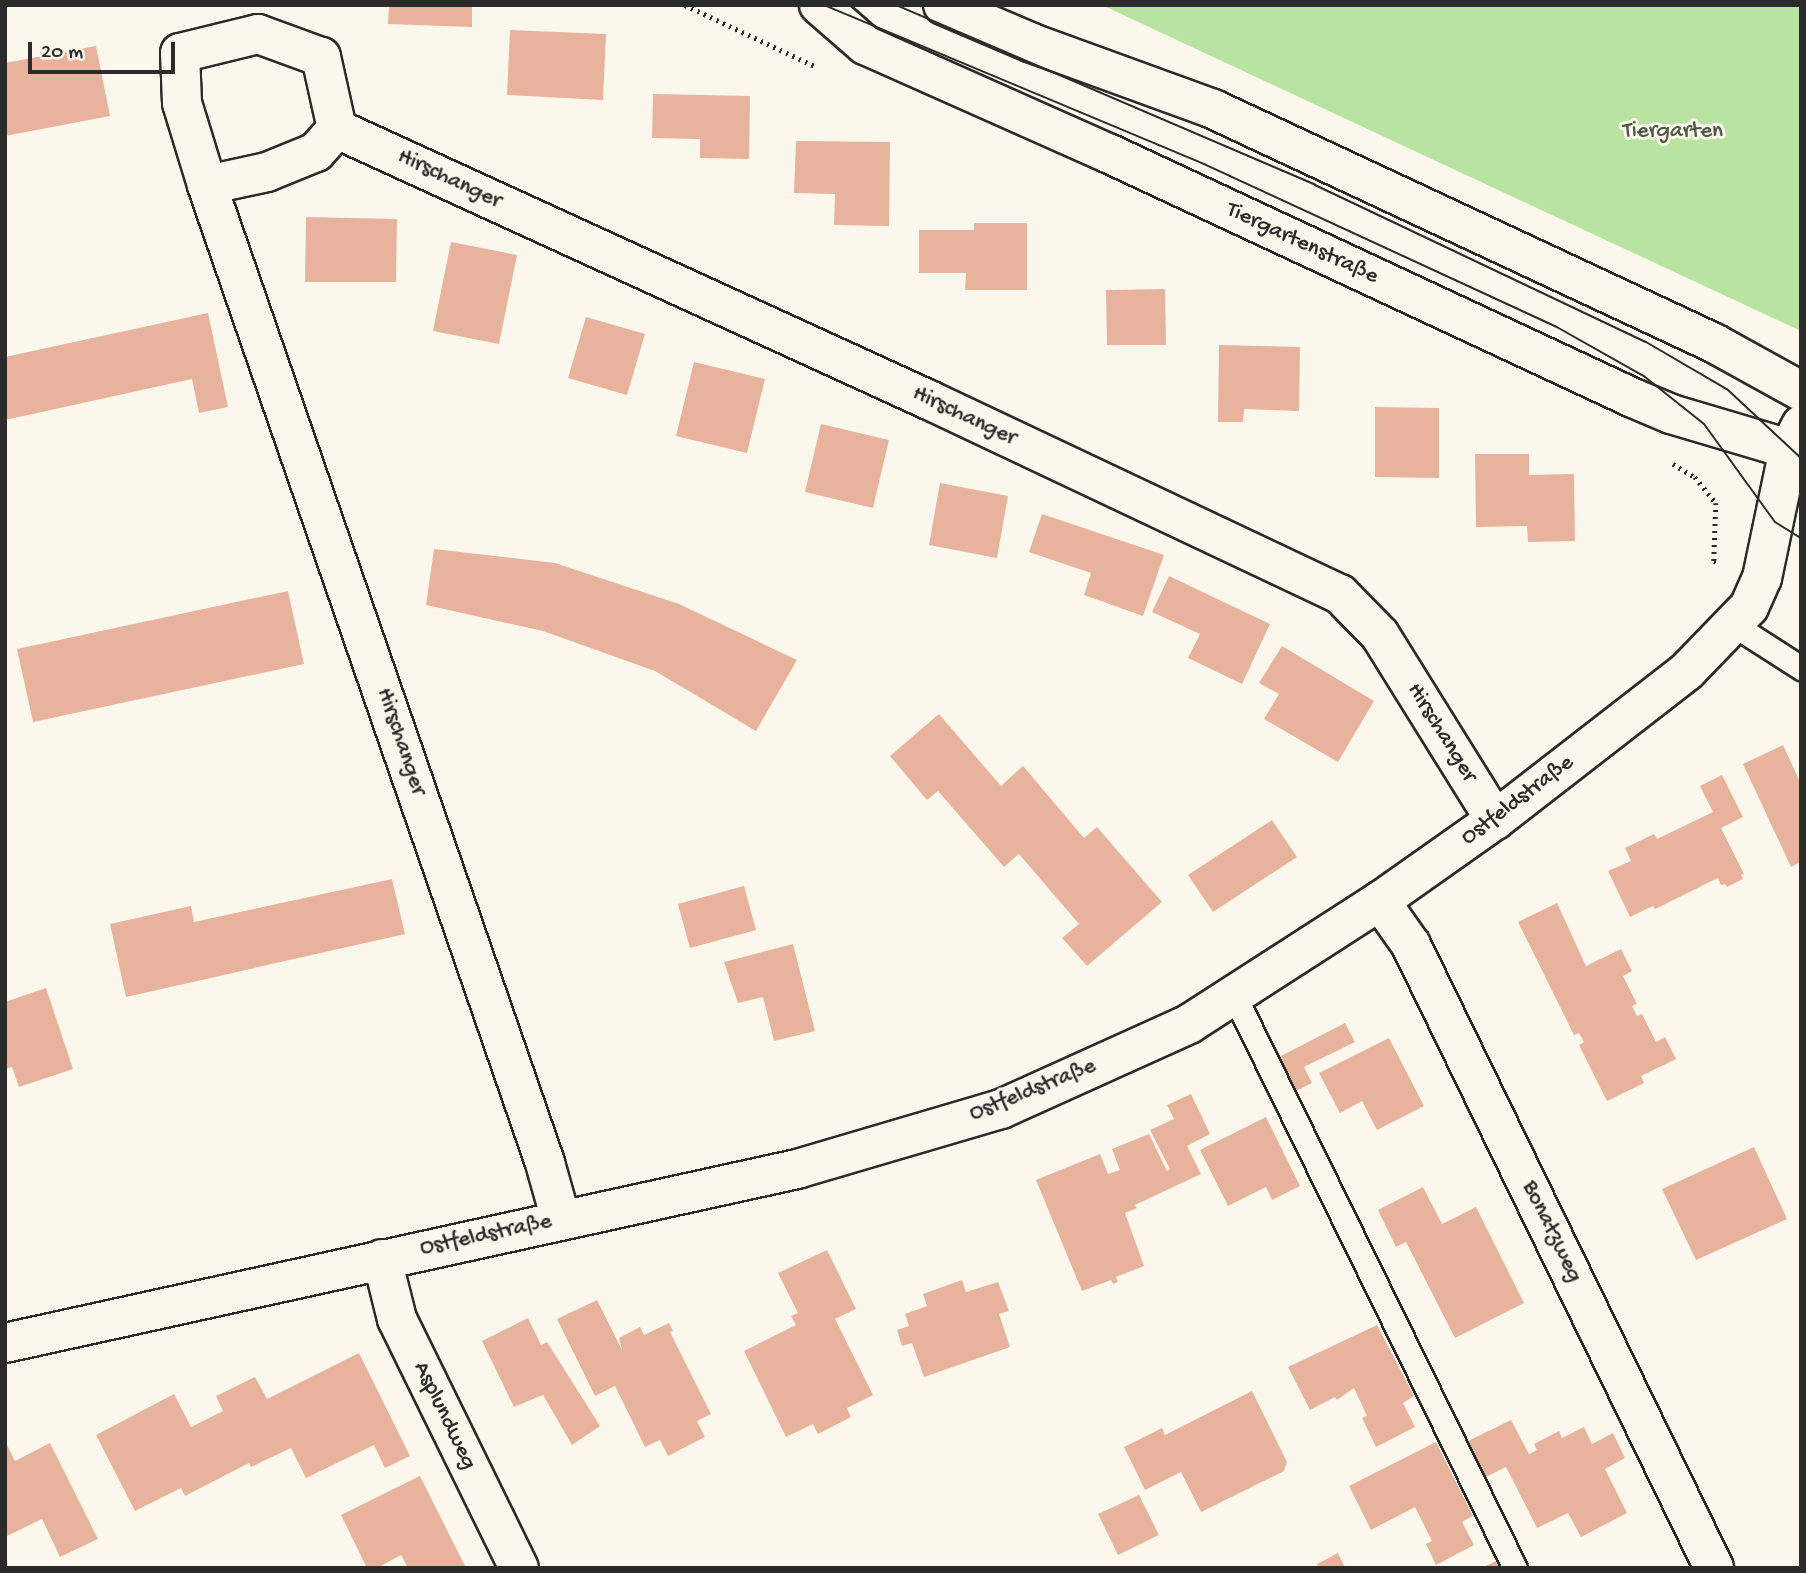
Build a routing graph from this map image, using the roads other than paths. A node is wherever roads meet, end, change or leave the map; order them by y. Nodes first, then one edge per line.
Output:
1 (819, 5) edge
2 (943, 5) edge
3 (337, 129) junction
4 (207, 185) junction
5 (1801, 391) edge
6 (1797, 441) edge
7 (1734, 625) junction
8 (1796, 665) edge
9 (1801, 685) edge
10 (1495, 820) junction
11 (1380, 901) junction
12 (1234, 995) junction
13 (561, 1220) junction
14 (382, 1259) junction
15 (5, 1343) edge
16 (520, 1568) edge
17 (1515, 1568) edge
18 (1714, 1568) edge

1 - 6 street, Tiergartenstraße
2 - 5 street
3 - 4 street
3 - 4 street, Hirschanger
3 - 10 street, Hirschanger
4 - 13 street, Hirschanger
6 - 7 street, Ostfeldstraße
7 - 8 lane
7 - 10 street, Ostfeldstraße
8 - 9 lane
10 - 11 street, Ostfeldstraße
11 - 12 street, Ostfeldstraße
11 - 18 street, Bonatzweg
12 - 13 street, Ostfeldstraße
12 - 17 lane
13 - 14 street, Ostfeldstraße
14 - 15 street, Ostfeldstraße
14 - 16 street, Asplundweg

